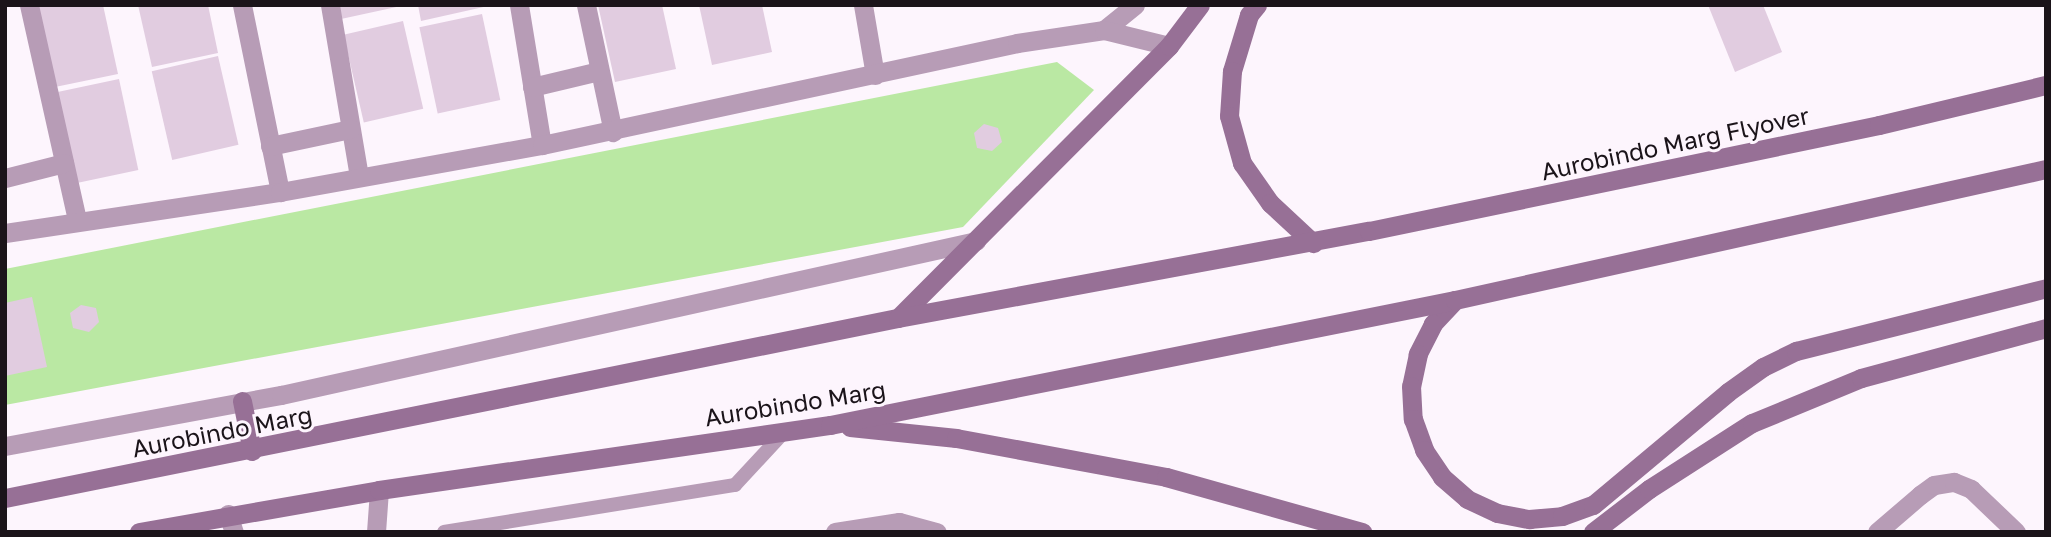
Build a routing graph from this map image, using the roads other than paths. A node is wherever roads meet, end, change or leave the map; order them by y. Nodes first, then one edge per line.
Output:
1 (29, 5) edge
2 (242, 5) edge
3 (330, 5) edge
4 (519, 5) edge
5 (586, 5) edge
6 (863, 5) edge
7 (1135, 5) edge
8 (1200, 5) edge
9 (1257, 5) edge
10 (1104, 30) junction
11 (1169, 46) junction
12 (599, 71) junction
13 (875, 75) junction
14 (2046, 85) edge
15 (532, 87) junction
16 (350, 129) junction
17 (613, 132) junction
18 (542, 145) junction
19 (270, 146) junction
20 (64, 163) junction
21 (2046, 169) edge
22 (359, 177) junction
23 (5, 178) edge
24 (280, 192) junction
25 (77, 220) junction
26 (5, 233) edge
27 (976, 241) junction
28 (1312, 243) junction
29 (2046, 288) edge
30 (1455, 300) junction
31 (898, 318) junction
32 (2046, 328) edge
33 (242, 401) junction
34 (830, 425) junction
35 (785, 431) junction
36 (5, 446) edge
37 (252, 451) junction
38 (379, 490) junction
39 (5, 498) edge
40 (231, 523) edge
41 (139, 532) edge
42 (376, 532) edge
43 (444, 532) edge
44 (835, 532) edge
45 (937, 532) edge
46 (1362, 532) edge
47 (1593, 532) edge
48 (1877, 532) edge
49 (2015, 532) edge

1 - 20 street
2 - 19 street
3 - 16 street
4 - 15 street
5 - 12 street
6 - 13 street
7 - 10 street
8 - 11 main road
9 - 28 main road
10 - 11 street
10 - 13 street
11 - 27 main road
12 - 15 street
12 - 17 street
13 - 17 street
14 - 28 main road, Aurobindo Marg Flyover
15 - 18 street
16 - 19 street
16 - 22 street
17 - 18 street
18 - 22 street
19 - 24 street
20 - 23 street
20 - 25 street
21 - 30 main road
22 - 24 street
24 - 25 street
25 - 26 street
27 - 31 main road
27 - 33 street, Aurobindo Marg
28 - 31 main road, Aurobindo Marg
29 - 30 main road
30 - 34 main road, Aurobindo Marg
31 - 37 main road, Aurobindo Marg
32 - 47 main road
33 - 36 street, Aurobindo Marg
33 - 37 main road
34 - 35 main road, Aurobindo Marg
34 - 46 main road
35 - 38 main road, Aurobindo Marg
35 - 43 lane
37 - 39 main road, Aurobindo Marg
38 - 40 main road, Aurobindo Marg
38 - 42 street
40 - 41 main road, Aurobindo Marg
44 - 45 street
48 - 49 street

